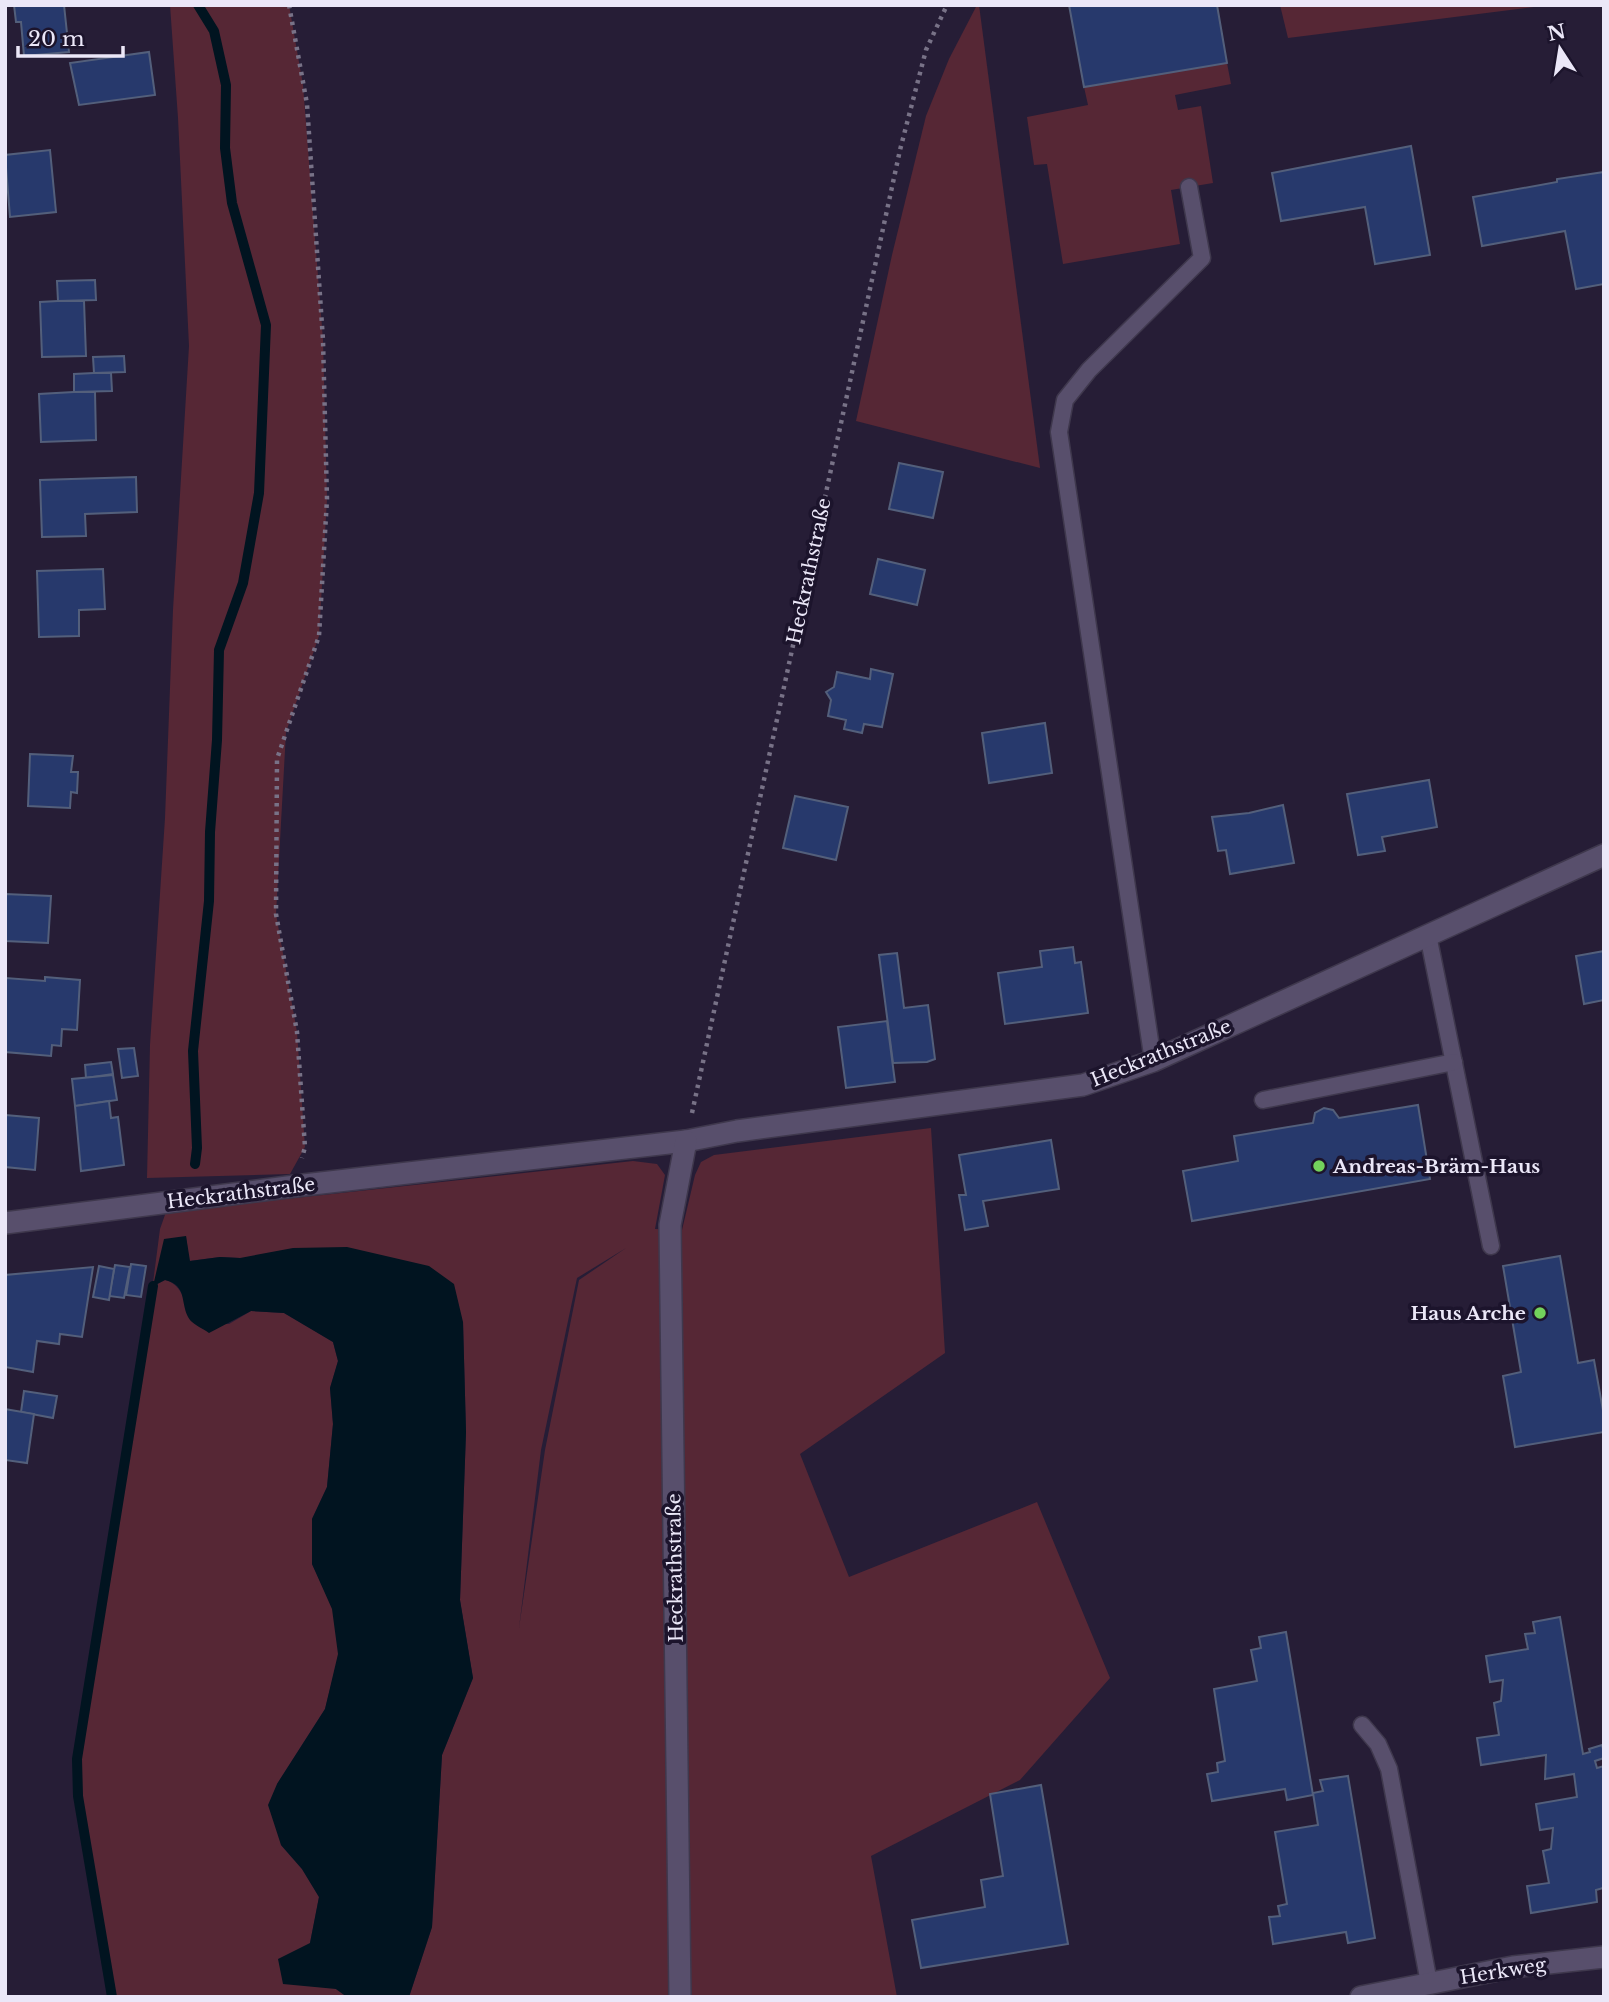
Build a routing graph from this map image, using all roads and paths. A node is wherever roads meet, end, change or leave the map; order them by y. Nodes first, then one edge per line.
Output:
1 (289, 5) edge
2 (947, 5) edge
3 (1189, 187) dead end
4 (1604, 855) edge
5 (1428, 935) junction
6 (1153, 1061) junction
7 (1454, 1062) junction
8 (1263, 1100) dead end
9 (686, 1141) junction
10 (295, 1186) junction
11 (5, 1223) edge
12 (1491, 1246) dead end
13 (1362, 1725) dead end
14 (1604, 1957) edge
15 (1429, 1983) junction
16 (680, 1997) edge
17 (1361, 1997) edge

1 - 10 path
2 - 9 path, Heckrathstraße
3 - 6 lane
4 - 5 street, Heckrathstraße
5 - 6 street, Heckrathstraße
5 - 7 lane
6 - 9 street, Heckrathstraße
7 - 8 lane
7 - 12 lane
9 - 10 street, Heckrathstraße
9 - 16 street, Heckrathstraße
10 - 11 street, Heckrathstraße
13 - 15 lane
14 - 15 street, Herkweg
15 - 17 street, Herkweg

